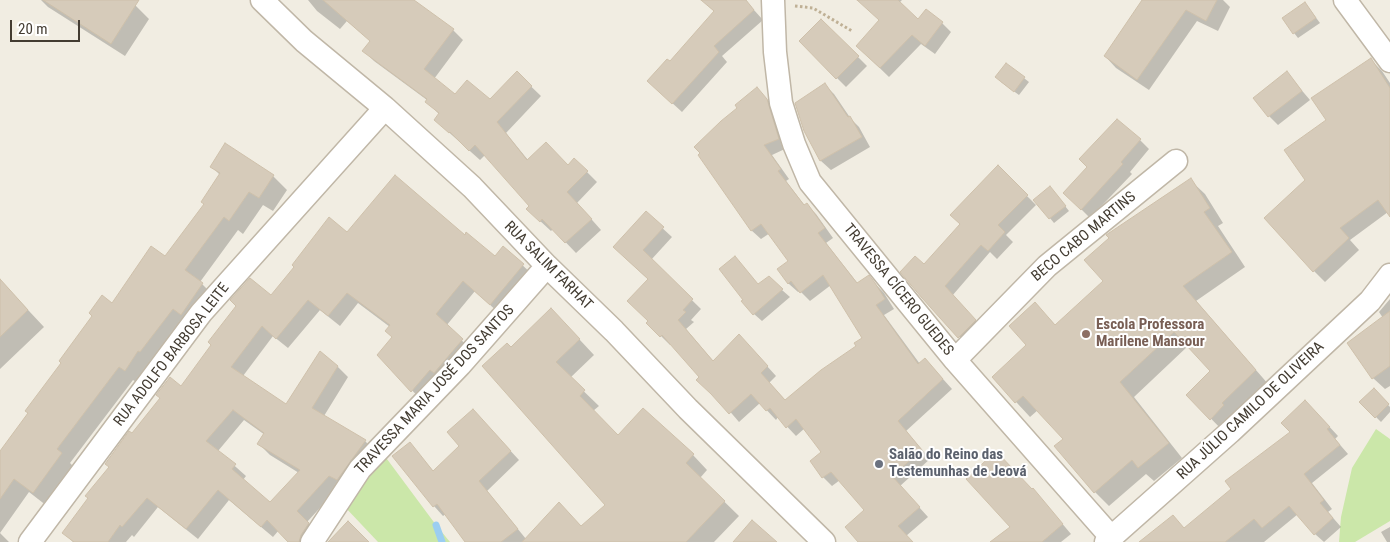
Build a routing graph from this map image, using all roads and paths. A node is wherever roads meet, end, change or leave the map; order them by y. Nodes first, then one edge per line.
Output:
1 (262, 0) edge
2 (1345, 0) edge
3 (773, 2) edge
4 (852, 31) dead end
5 (1390, 61) edge
6 (385, 108) junction
7 (1176, 161) dead end
8 (547, 266) junction
9 (1390, 275) edge
10 (955, 360) junction
11 (1109, 540) edge
12 (30, 542) edge
13 (312, 542) edge
14 (824, 542) edge

1 - 6 street, RUA SALIM FARHAT
2 - 5 street
3 - 4 path
3 - 10 street, TRAVESSA CÍCERO GUEDES
6 - 8 street, RUA SALIM FARHAT
6 - 12 street, RUA ADOLFO BARBOSA LEITE
7 - 10 street, BECO CABO MARTINS
8 - 13 street, TRAVESSA MARIA JOSÉ DOS SANTOS
8 - 14 street, RUA SALIM FARHAT
9 - 11 street, RUA JÚLIO CAMILO DE OLIVEIRA
10 - 11 street, TRAVESSA CÍCERO GUEDES

